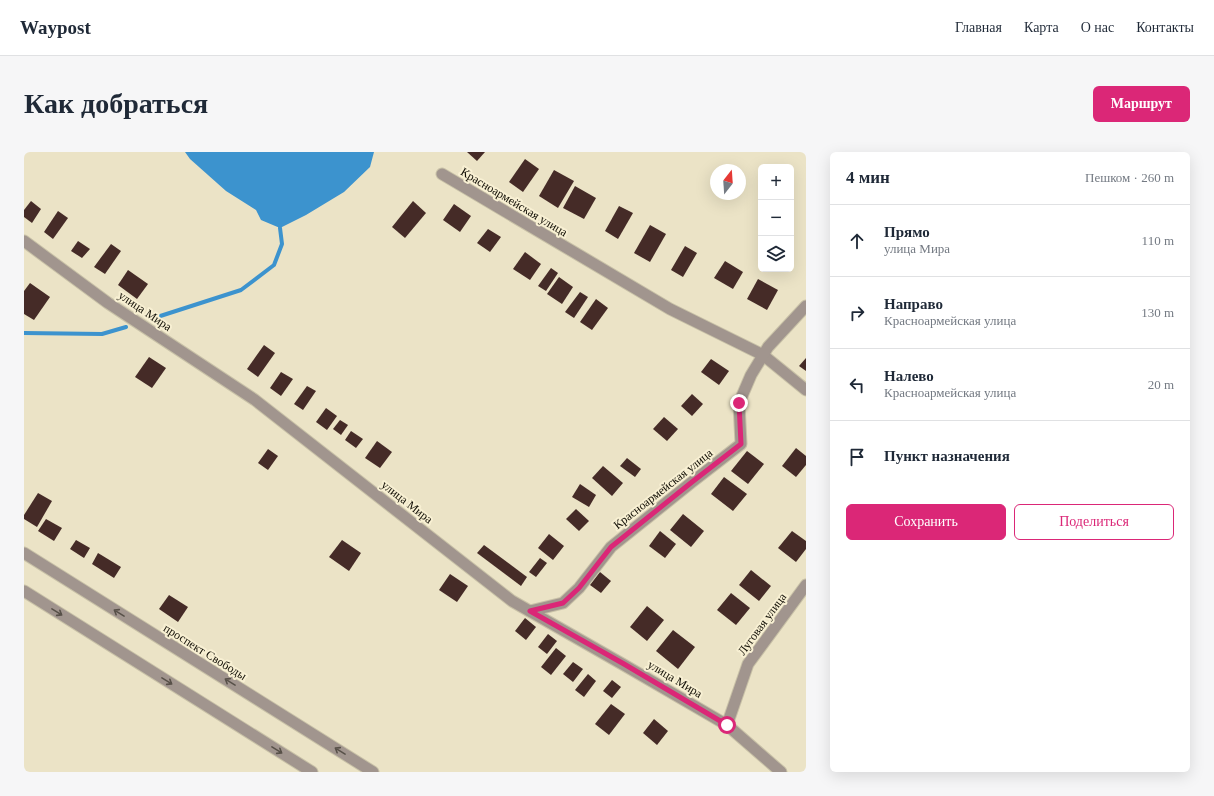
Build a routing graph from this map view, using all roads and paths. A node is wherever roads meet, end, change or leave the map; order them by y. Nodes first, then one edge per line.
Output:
1 (442, 174) dead end
2 (24, 241) edge
3 (806, 306) edge
4 (763, 355) junction
5 (806, 390) edge
6 (24, 553) edge
7 (806, 585) edge
8 (24, 591) edge
9 (530, 611) junction
10 (727, 725) junction
11 (312, 772) edge
12 (373, 772) edge
13 (781, 772) edge

1 - 4 street, Красноармейская улица
2 - 9 street, улица Мира
3 - 4 street, Красноармейская улица
4 - 5 street
4 - 9 street, Красноармейская улица
12 -> 6 street, проспект Свободы
7 - 10 street, Луговая улица
8 -> 11 street
9 - 10 street, улица Мира
10 - 13 street, улица Мира

